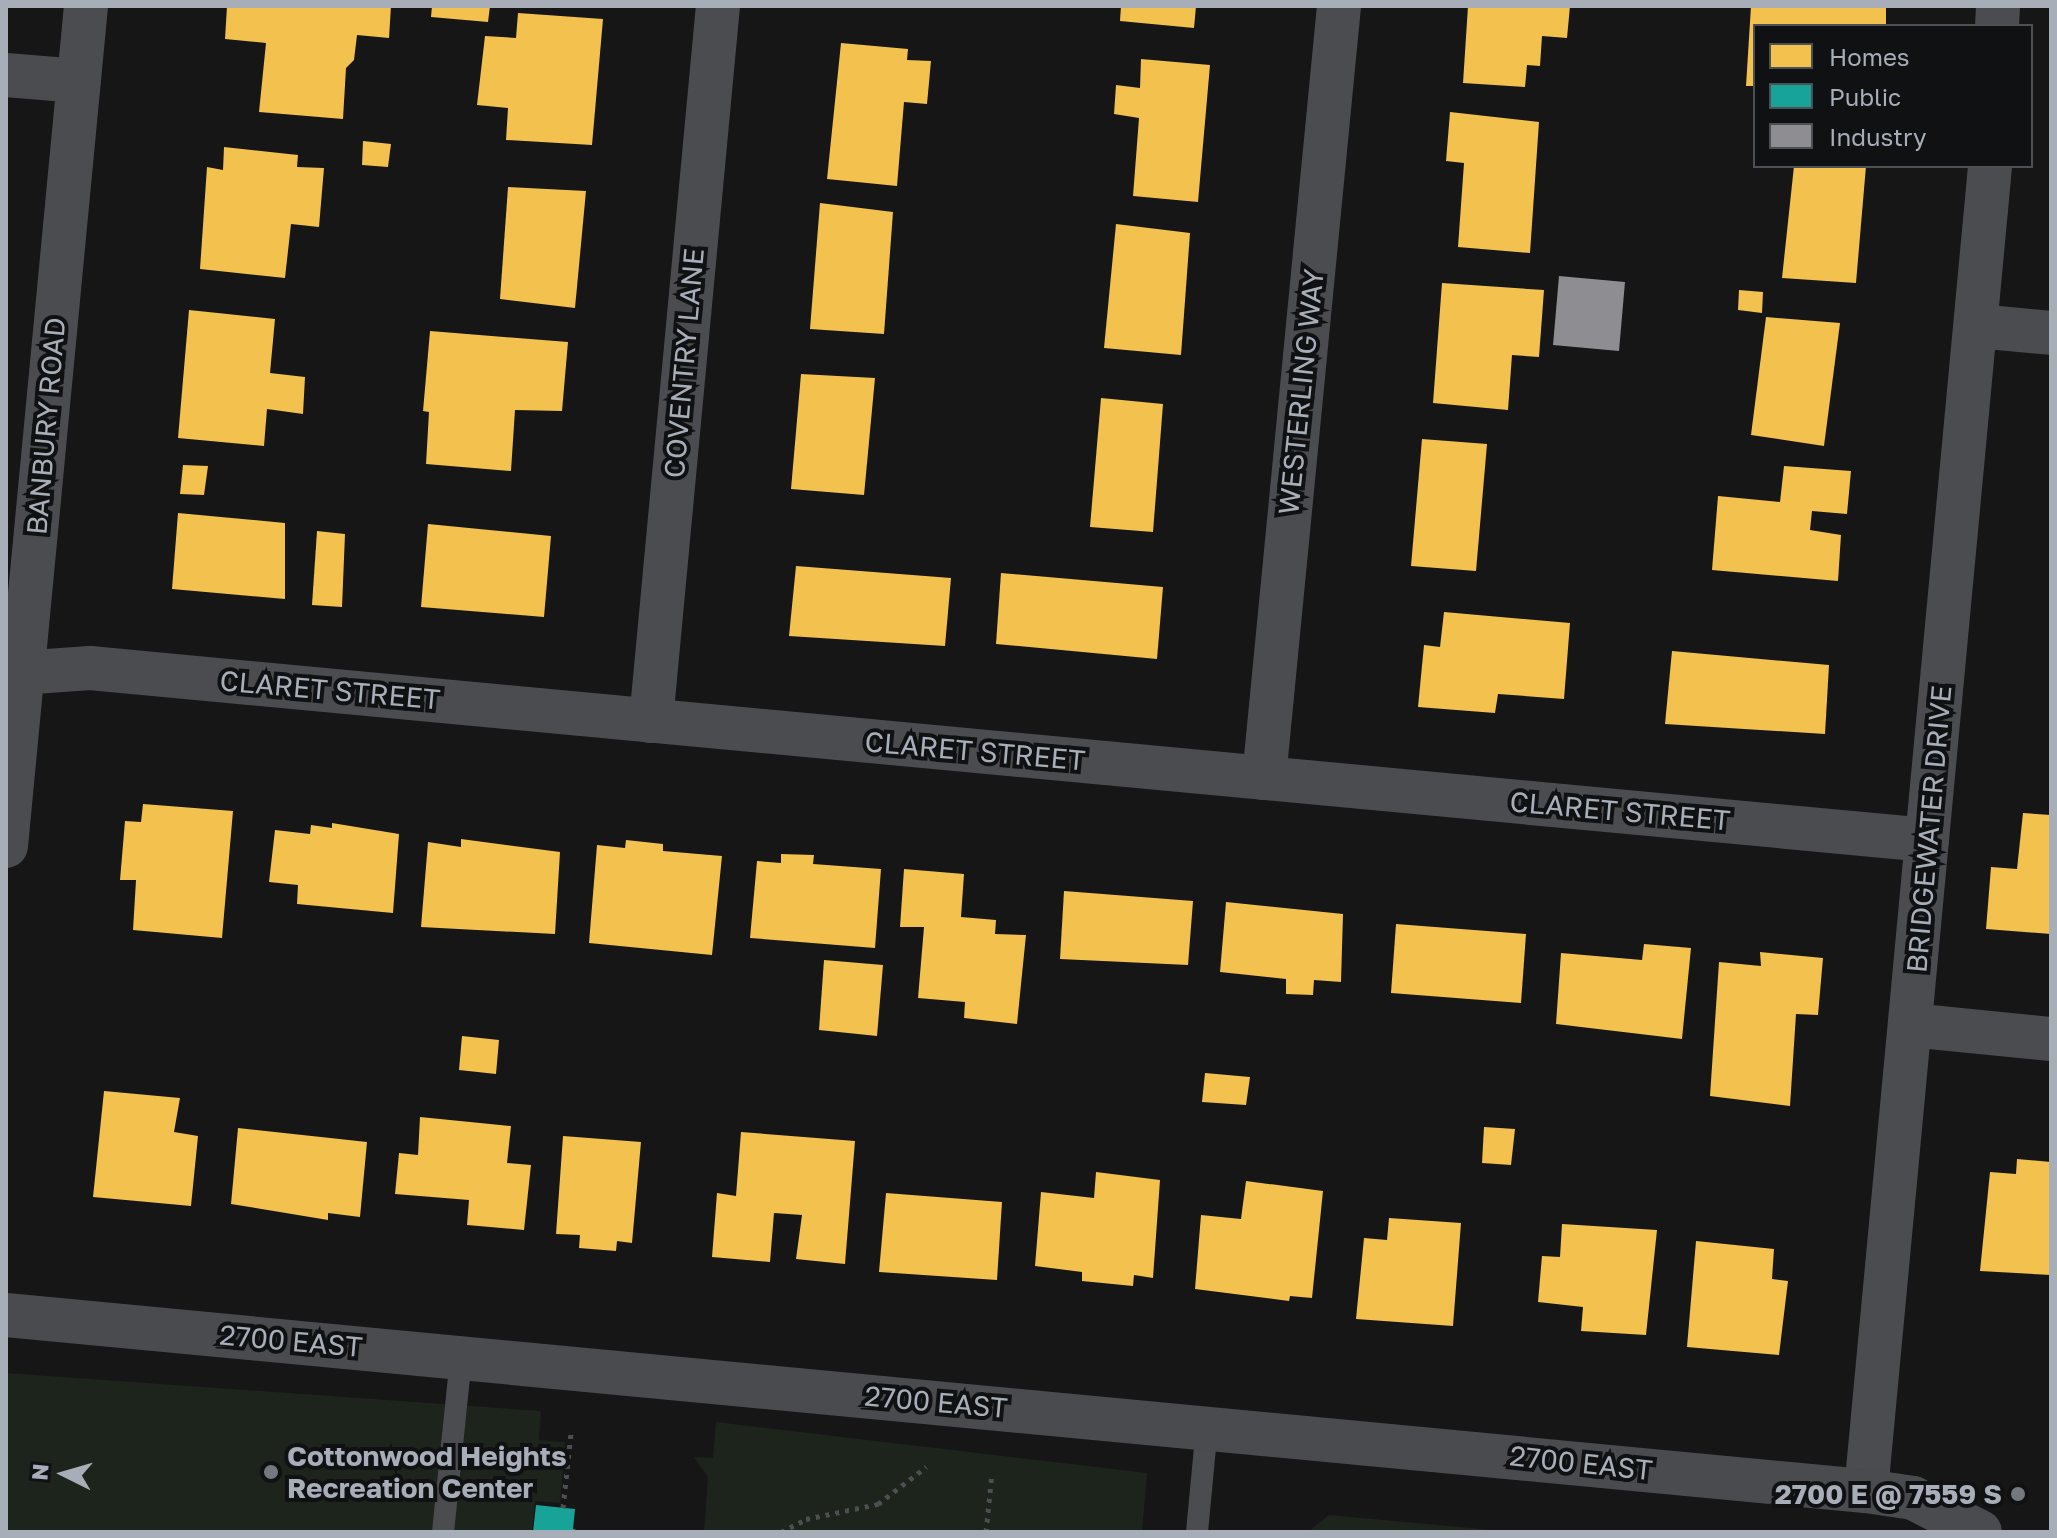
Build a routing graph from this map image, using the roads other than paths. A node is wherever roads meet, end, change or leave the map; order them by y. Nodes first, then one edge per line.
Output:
1 (86, 6) edge
2 (718, 6) edge
3 (1339, 6) edge
4 (6, 75) edge
5 (79, 81) junction
6 (1990, 168) edge
7 (1977, 326) junction
8 (2051, 333) edge
9 (14, 673) edge
10 (651, 721) junction
11 (1264, 778) junction
12 (1927, 840) junction
13 (6, 846) edge
14 (1910, 1025) junction
15 (2051, 1039) edge
16 (6, 1315) edge
17 (461, 1357) junction
18 (1207, 1427) junction
19 (1866, 1491) junction
20 (443, 1532) edge
21 (1197, 1532) edge
22 (1980, 1532) edge

1 - 5 street, BANBURY ROAD
2 - 10 street, COVENTRY LANE
3 - 11 street, WESTERLING WAY
4 - 5 street
5 - 9 street, BANBURY ROAD
6 - 7 street, BRIDGEWATER DRIVE
7 - 8 street
7 - 12 street, BRIDGEWATER DRIVE
9 - 10 street, CLARET STREET
9 - 13 street, BANBURY ROAD
10 - 11 street, CLARET STREET
11 - 12 street, CLARET STREET
12 - 14 street, BRIDGEWATER DRIVE
14 - 15 street
14 - 19 street, BRIDGEWATER DRIVE
16 - 17 street, 2700 EAST
17 - 18 street, 2700 EAST
17 - 20 lane
18 - 19 street, 2700 EAST
18 - 21 lane
19 - 22 street, 2700 EAST

